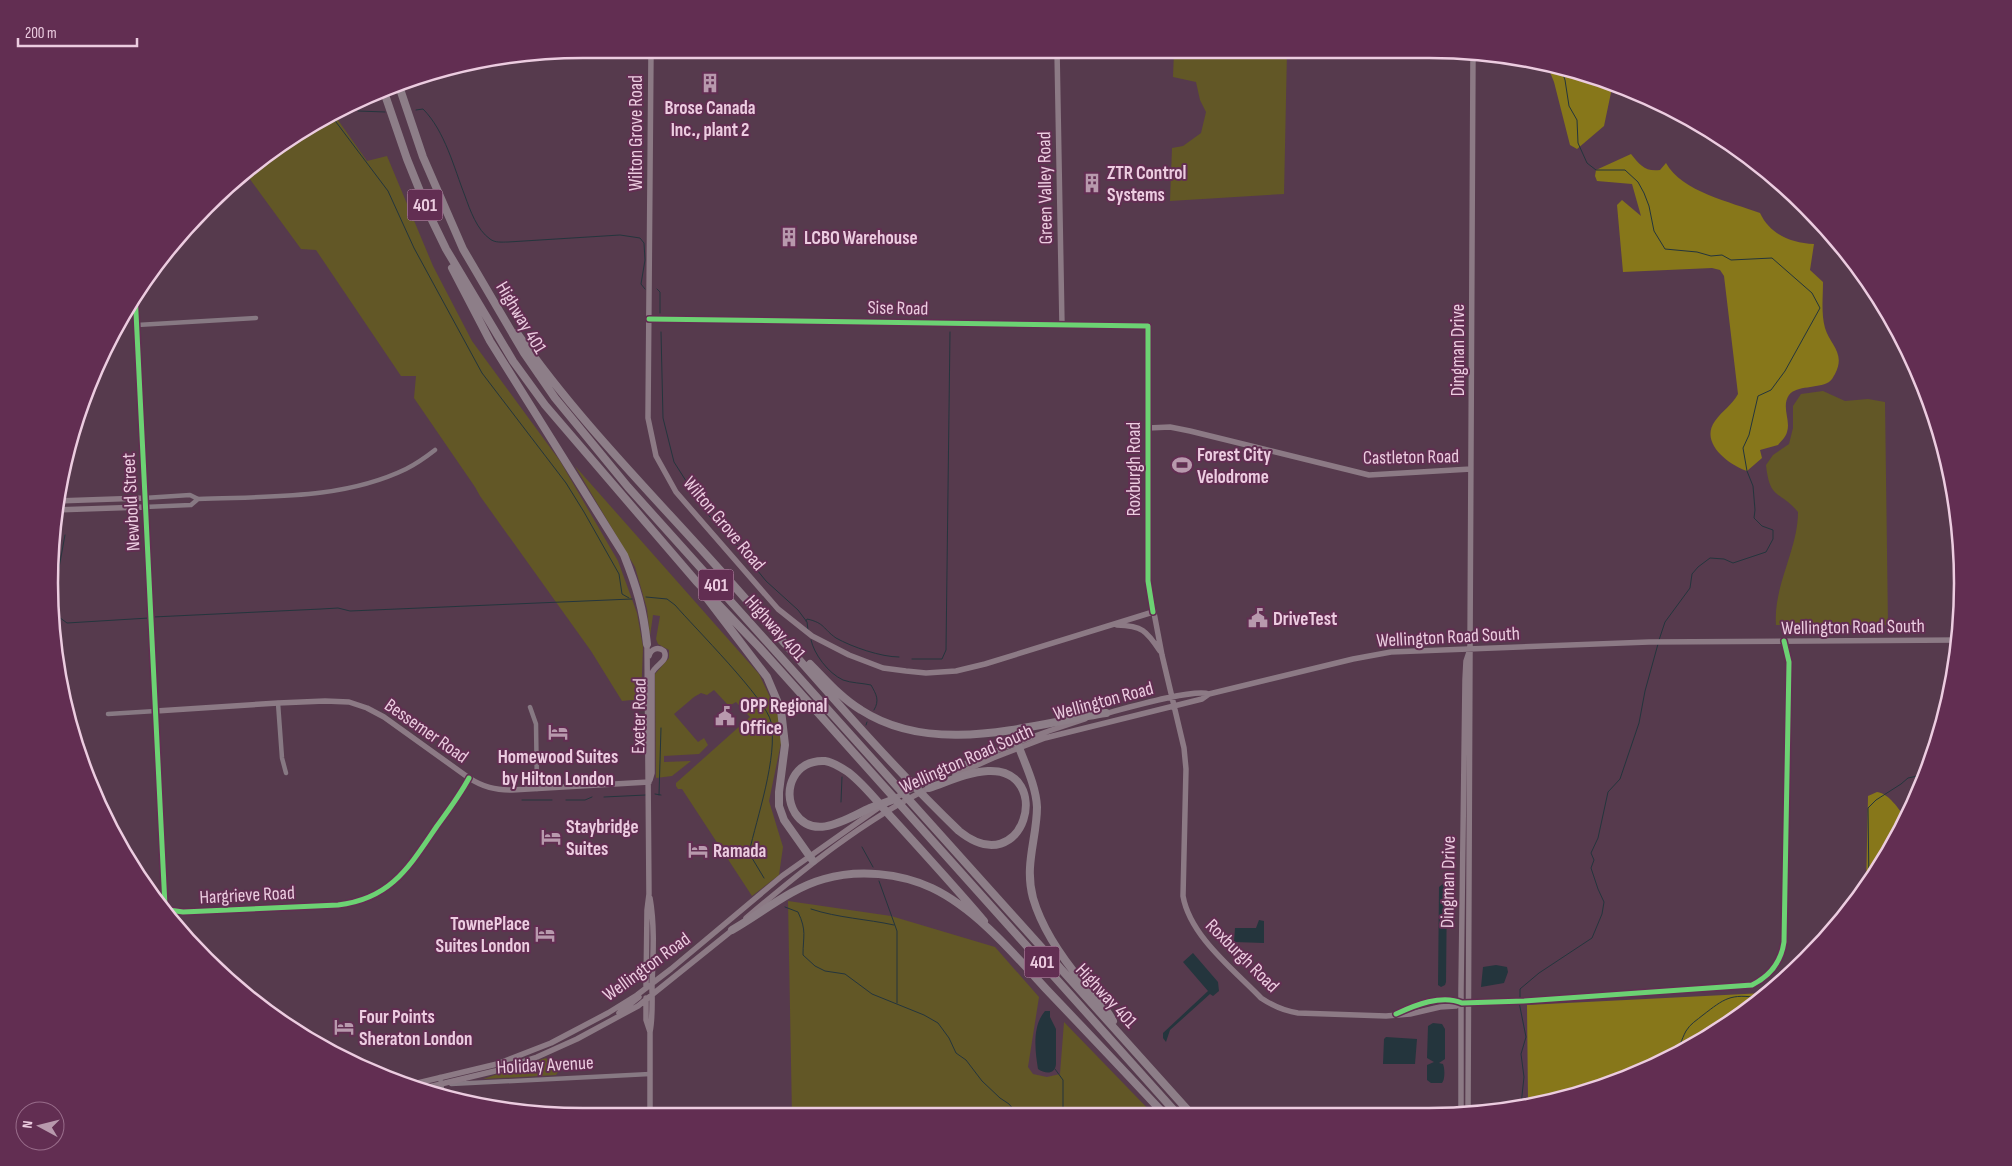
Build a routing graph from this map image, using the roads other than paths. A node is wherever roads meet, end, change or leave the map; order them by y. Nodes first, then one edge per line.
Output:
1 (651, 58) edge
2 (1057, 58) edge
3 (1474, 60) edge
4 (401, 90) edge
5 (386, 97) edge
6 (446, 249) junction
7 (136, 307) edge
8 (256, 318) dead end
9 (649, 319) junction
10 (504, 320) junction
11 (1062, 324) junction
12 (137, 325) junction
13 (1148, 326) joint
14 (1148, 428) junction
15 (435, 450) dead end
16 (1471, 469) junction
17 (144, 498) junction
18 (198, 499) junction
19 (64, 501) edge
20 (144, 507) junction
21 (63, 510) edge
22 (696, 581) junction
23 (1153, 612) junction
24 (1112, 624) junction
25 (776, 633) junction
26 (1951, 640) edge
27 (1784, 641) junction
28 (647, 644) joint
29 (1470, 649) junction
30 (1162, 654) junction
31 (647, 660) junction
32 (1209, 694) junction
33 (1172, 698) junction
34 (278, 703) junction
35 (1174, 706) junction
36 (530, 707) dead end
37 (156, 711) junction
38 (1106, 713) junction
39 (108, 714) dead end
40 (1018, 745) junction
41 (286, 772) dead end
42 (469, 778) junction
43 (649, 782) junction
44 (927, 785) junction
45 (537, 789) junction
46 (892, 800) joint
47 (874, 812) junction
48 (811, 859) junction
49 (649, 894) junction
50 (164, 901) edge
51 (173, 912) edge
52 (732, 930) junction
53 (1005, 944) junction
54 (652, 983) junction
55 (646, 989) junction
56 (652, 995) junction
57 (646, 1000) junction
58 (1465, 1003) junction
59 (603, 1026) junction
60 (650, 1032) junction
61 (1118, 1032) junction
62 (650, 1074) junction
63 (441, 1081) junction
64 (422, 1084) edge
65 (429, 1085) edge
66 (442, 1090) edge
67 (1461, 1107) edge
68 (1468, 1107) edge
69 (650, 1108) edge
70 (1159, 1108) edge
71 (1172, 1108) edge
72 (1186, 1108) edge

1 - 9 main road, Wilton Grove Road
2 - 11 main road, Green Valley Road
3 - 16 main road, Dingman Drive
4 - 10 highway, Highway 401 / 401
5 - 6 highway, Highway 401 / 401
6 - 22 highway, Highway 401 / 401
6 - 28 highway
7 - 12 main road, Newbold Street
8 - 12 street
9 - 11 main road, Sise Road
9 - 24 main road, Wilton Grove Road
10 - 25 highway
10 - 61 highway, Highway 401 / 401
11 - 13 main road, Sise Road
12 - 17 main road, Newbold Street
13 - 14 main road, Roxburgh Road
14 - 16 main road, Castleton Road
14 - 23 main road, Roxburgh Road
15 - 18 street
16 - 29 main road, Dingman Drive
17 - 18 street
17 - 19 main road
17 - 20 main road, Newbold Street
18 - 20 street
20 - 21 main road
20 - 37 main road, Newbold Street
22 - 48 highway
22 - 71 highway, Highway 401 / 401
23 - 24 main road, Wilton Grove Road
23 - 30 main road, Roxburgh Road
24 - 30 main road
25 - 38 highway
25 - 44 highway
26 - 27 main road, Wellington Road South
27 - 29 main road, Wellington Road South
27 - 58 street
28 - 31 main road, Exeter Road
29 - 32 main road, Wellington Road South
29 - 58 main road, Dingman Drive
30 - 33 main road, Roxburgh Road
31 - 43 main road, Exeter Road
31 - 43 main road, Exeter Road
32 - 33 main road, Wellington Road
32 - 35 main road, Wellington Road South
33 - 35 main road, Roxburgh Road
33 - 38 main road, Wellington Road
34 - 37 main road, Bessemer Road
34 - 41 street
34 - 42 main road, Bessemer Road
35 - 40 main road, Wellington Road South
35 - 58 main road, Roxburgh Road
36 - 45 street
37 - 39 street
37 - 50 street, Hargrieve Road
38 - 40 main road, Wellington Road
40 - 44 main road, Wellington Road South
40 - 61 highway
42 - 45 main road, Bessemer Road
42 - 51 street, Hargrieve Road
43 - 45 main road, Bessemer Road
43 - 49 main road, Exeter Road
44 - 46 main road, Wellington Road South
44 - 47 main road, Wellington Road South
46 - 47 highway
47 - 48 main road, Wellington Road
47 - 53 highway
48 - 52 main road, Wellington Road
48 - 54 main road, Wellington Road
49 - 54 main road, Exeter Road
49 - 55 main road, Exeter Road
52 - 53 highway
52 - 56 main road, Wellington Road
53 - 70 highway
54 - 55 main road, Wellington Road
54 - 56 main road, Exeter Road
55 - 57 main road, Exeter Road
55 - 59 main road
55 - 63 main road, Wellington Road
56 - 57 main road, Wellington Road
56 - 60 main road, Exeter Road
57 - 59 main road, Wellington Road
57 - 60 main road, Exeter Road
58 - 67 main road, Dingman Drive
58 - 68 main road, Dingman Drive
59 - 63 main road, Wellington Road
60 - 62 main road, Exeter Road
61 - 72 highway, Highway 401 / 401
62 - 63 street, Holiday Avenue
62 - 69 main road, Exeter Road
63 - 64 main road, Wellington Road
63 - 65 main road, Wellington Road
63 - 66 street

